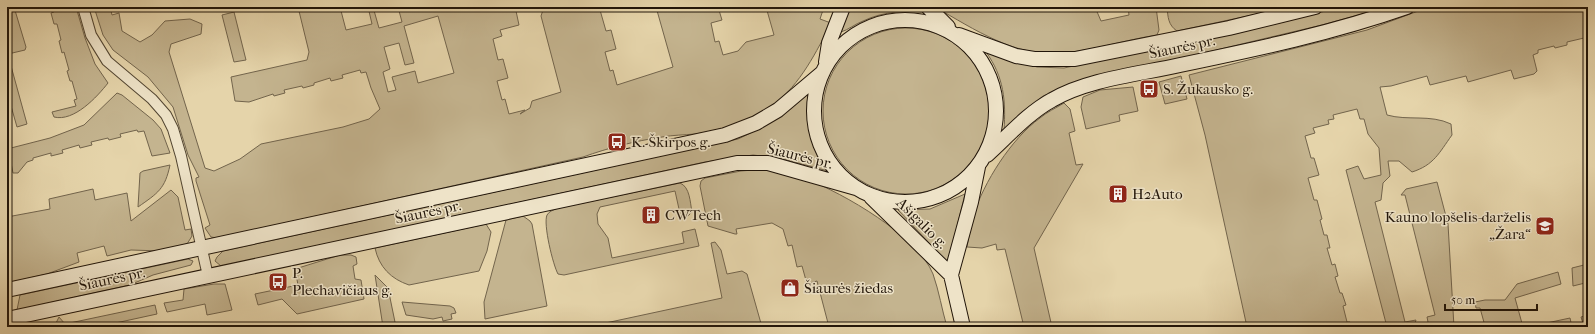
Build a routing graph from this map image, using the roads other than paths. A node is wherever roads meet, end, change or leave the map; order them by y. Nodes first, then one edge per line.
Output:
1 (83, 7) edge
2 (843, 7) edge
3 (928, 7) edge
4 (1315, 7) edge
5 (1407, 7) edge
6 (956, 34) junction
7 (824, 69) junction
8 (981, 162) junction
9 (856, 188) junction
10 (869, 195) junction
11 (202, 248) junction
12 (951, 275) junction
13 (208, 276) junction
14 (7, 290) edge
15 (7, 319) edge
16 (963, 327) edge

1 - 11 street
2 - 7 main road
3 - 6 main road
4 - 6 main road, Šiaurės pr.
5 - 8 main road, Šiaurės pr.
6 - 7 main road, Šiaurės pr.
6 - 8 main road
7 - 9 main road
7 - 11 main road, Šiaurės pr.
8 - 10 main road, Šiaurės pr.
8 - 12 main road, Ašigalio g.
9 - 10 main road
9 - 13 main road, Šiaurės pr.
10 - 12 main road, Ašigalio g.
11 - 13 street
11 - 14 main road, Šiaurės pr.
12 - 16 main road, Ašigalio g.
13 - 15 main road, Šiaurės pr.

